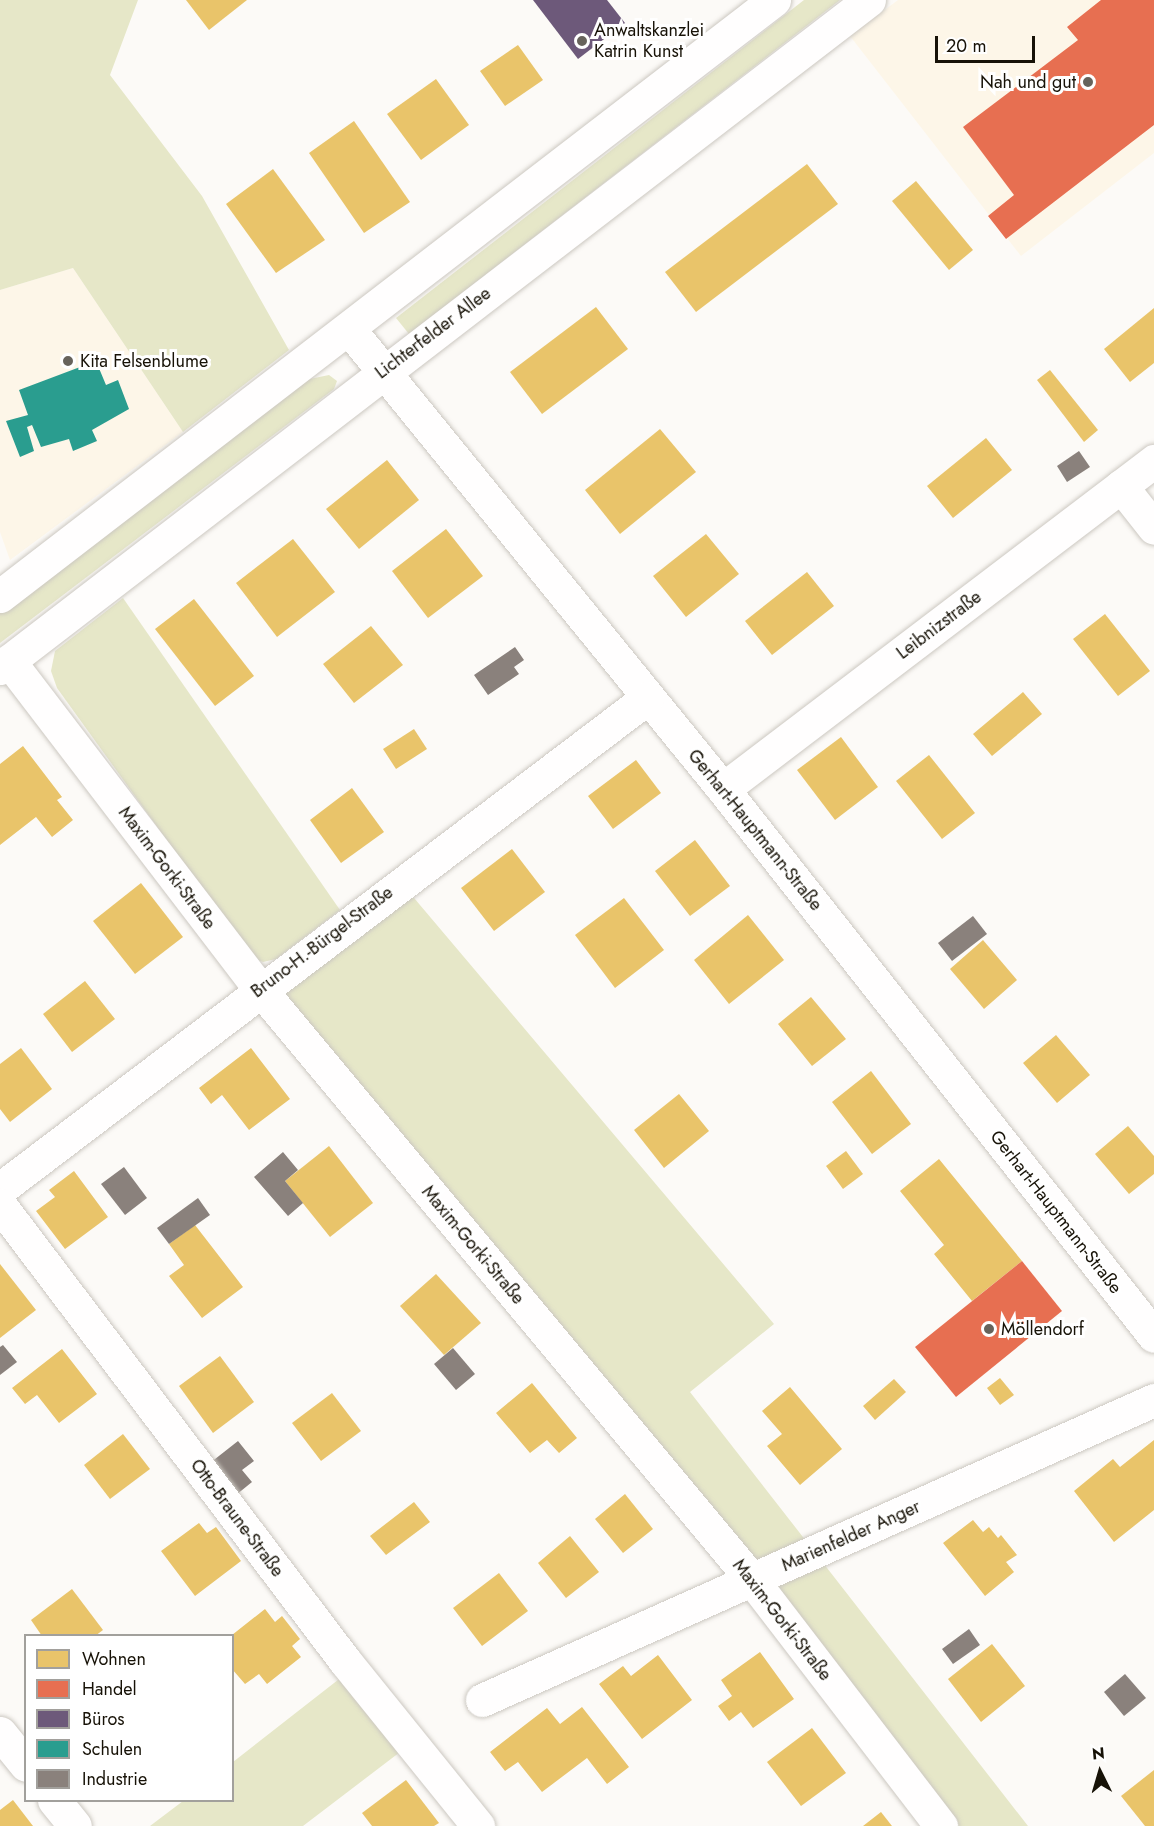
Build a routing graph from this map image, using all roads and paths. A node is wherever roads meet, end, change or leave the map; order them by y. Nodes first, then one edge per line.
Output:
1 (774, 0) edge
2 (869, 0) edge
3 (349, 330) junction
4 (383, 371) junction
5 (1154, 461) edge
6 (1121, 486) junction
7 (1154, 528) edge
8 (0, 596) edge
9 (4, 664) edge
10 (647, 698) junction
11 (723, 789) junction
12 (260, 989) junction
13 (0, 1189) edge
14 (0, 1205) edge
15 (1154, 1336) edge
16 (1154, 1400) edge
17 (753, 1581) junction
18 (482, 1700) dead end
19 (0, 1733) edge
20 (24, 1763) edge
21 (56, 1802) edge
22 (75, 1826) edge
23 (478, 1826) edge
24 (941, 1826) edge

1 - 3 street
2 - 4 street, Lichterfelder Allee
3 - 4 street, Gerhart-Hauptmann-Straße
3 - 8 street
4 - 9 street, Lichterfelder Allee
4 - 10 street, Gerhart-Hauptmann-Straße
5 - 6 street, Leibnizstraße
6 - 7 street
6 - 11 street, Leibnizstraße
9 - 12 street, Maxim-Gorki-Straße
10 - 11 street, Gerhart-Hauptmann-Straße
10 - 12 street, Bruno-H.-Bürgel-Straße
11 - 15 street, Gerhart-Hauptmann-Straße
12 - 13 street, Bruno-H.-Bürgel-Straße
12 - 17 street, Maxim-Gorki-Straße
14 - 23 street, Otto-Braune-Straße
16 - 17 street, Marienfelder Anger
17 - 18 street, Marienfelder Anger
17 - 24 street, Maxim-Gorki-Straße
19 - 20 street
21 - 22 street

